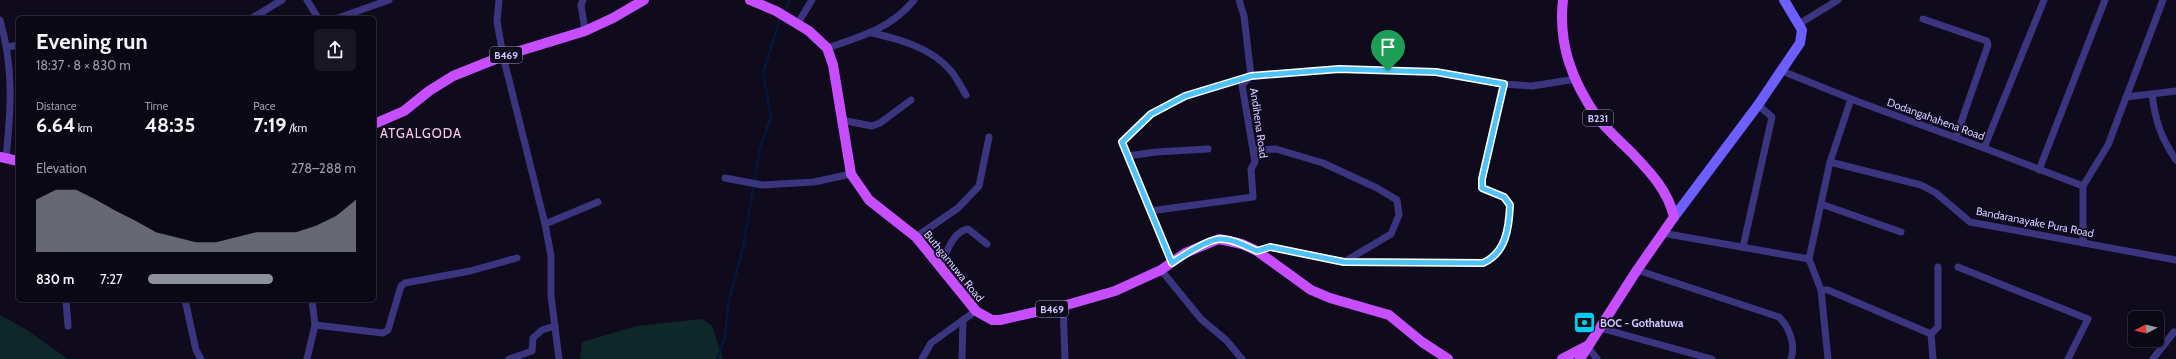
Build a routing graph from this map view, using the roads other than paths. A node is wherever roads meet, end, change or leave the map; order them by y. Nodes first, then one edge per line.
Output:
1 (282, 0) edge
2 (308, 0) edge
3 (389, 0) edge
4 (583, 0) edge
5 (644, 0) edge
6 (750, 0) edge
7 (812, 0) edge
8 (914, 0) edge
9 (1239, 0) edge
10 (1563, 0) edge
11 (1784, 0) edge
12 (1838, 0) edge
13 (2044, 0) edge
14 (2104, 0) edge
15 (2163, 0) edge
16 (499, 3) edge
17 (255, 16) edge
18 (317, 16) edge
19 (344, 16) edge
20 (1923, 19) dead end
21 (0, 20) edge
22 (798, 23) junction
23 (1799, 24) junction
24 (585, 31) junction
25 (872, 32) junction
26 (16, 45) edge
27 (8, 47) junction
28 (827, 48) junction
29 (503, 56) junction
30 (1782, 71) junction
31 (1251, 76) junction
32 (1576, 79) junction
33 (1504, 84) junction
34 (2176, 91) edge
35 (2152, 94) junction
36 (966, 95) dead end
37 (2126, 97) junction
38 (1851, 99) junction
39 (911, 100) dead end
40 (1758, 105) junction
41 (841, 120) junction
42 (376, 123) edge
43 (988, 137) dead end
44 (1956, 137) junction
45 (1984, 148) junction
46 (1208, 149) dead end
47 (1254, 150) junction
48 (1128, 156) junction
49 (3, 158) edge
50 (2176, 160) edge
51 (16, 161) edge
52 (1830, 162) junction
53 (2039, 170) junction
54 (851, 174) junction
55 (725, 178) dead end
56 (2083, 186) junction
57 (598, 202) dead end
58 (1821, 204) junction
59 (1150, 210) junction
60 (1674, 217) junction
61 (545, 224) junction
62 (1901, 232) dead end
63 (1662, 233) junction
64 (916, 237) junction
65 (2083, 243) junction
66 (988, 244) dead end
67 (1743, 247) junction
68 (1257, 251) junction
69 (517, 258) dead end
70 (1809, 259) junction
71 (2176, 260) edge
72 (1344, 262) junction
73 (1172, 263) junction
74 (941, 265) junction
75 (1938, 267) dead end
76 (1958, 267) dead end
77 (1161, 270) junction
78 (1636, 270) junction
79 (1821, 290) junction
80 (66, 302) edge
81 (185, 302) edge
82 (312, 302) edge
83 (1063, 306) junction
84 (976, 311) junction
85 (962, 320) junction
86 (315, 325) junction
87 (68, 326) dead end
88 (555, 326) junction
89 (1600, 328) junction
90 (2174, 332) dead end
91 (1931, 334) junction
92 (1587, 346) junction
93 (201, 359) edge
94 (307, 359) edge
95 (509, 359) edge
96 (559, 359) edge
97 (922, 359) edge
98 (962, 359) edge
99 (1065, 359) edge
100 (1242, 359) edge
101 (1448, 359) edge
102 (1562, 359) edge
103 (1580, 359) edge
104 (1597, 359) edge
105 (1712, 359) edge
106 (1791, 359) edge
107 (1828, 359) edge
108 (1933, 359) edge
109 (2068, 359) edge
110 (2153, 359) edge

1 - 17 street
2 - 18 street
3 - 19 street
4 - 24 street
5 - 24 main road, B469
6 - 22 main road
7 - 22 street
8 - 25 street
9 - 31 street, Andihena Road
10 - 32 main road, B231
11 - 23 street
12 - 23 street
13 - 45 street
14 - 53 street
15 - 37 street
16 - 29 street
20 - 44 street
21 - 27 street
22 - 28 main road
23 - 30 street
24 - 29 main road, B469
25 - 28 street
25 - 36 street
26 - 27 street
27 - 49 street
28 - 41 main road, Buthgamuwa Road / B469
29 - 42 main road, B469
29 - 61 street
30 - 38 street, Dodangahahena Road
30 - 40 street
31 - 33 street
31 - 47 street, Andihena Road
31 - 48 street
32 - 33 street
32 - 60 main road, B231
33 - 72 street
34 - 35 street
35 - 37 street
35 - 50 street
37 - 56 street
38 - 44 street, Dodangahahena Road
38 - 52 street
39 - 41 street
40 - 60 street
40 - 67 street
41 - 54 main road, Buthgamuwa Road / B469
43 - 64 street
44 - 45 street, Dodangahahena Road
45 - 53 street, Dodangahahena Road
46 - 48 street
47 - 59 street, Andihena Road
47 - 72 street
48 - 59 street
49 - 51 main road
52 - 58 street
52 - 65 street, Bandaranayake Pura Road
53 - 56 street, Dodangahahena Road
54 - 55 street
54 - 64 main road, Buthgamuwa Road / B469
56 - 65 street
57 - 61 street
58 - 62 street
58 - 70 street
59 - 73 street
60 - 63 main road
61 - 88 street
63 - 67 street
63 - 78 main road
64 - 74 main road, Buthgamuwa Road / B469
65 - 71 street, Bandaranayake Pura Road
66 - 74 street
67 - 70 street
68 - 72 street
68 - 73 main road, Buthgamuwa Road / B469
68 - 101 main road, Buthgamuwa Road / B469
69 - 86 street
70 - 79 street
73 - 77 main road, Buthgamuwa Road / B469
74 - 84 main road, Buthgamuwa Road / B469
75 - 91 street
76 - 109 street
77 - 83 main road, Buthgamuwa Road / B469
77 - 100 street
78 - 89 main road
78 - 106 street
79 - 91 street
79 - 107 street
80 - 87 street
81 - 93 street
82 - 86 street
83 - 84 main road, Buthgamuwa Road / B469
83 - 99 street
84 - 85 street
85 - 97 street
85 - 98 street
86 - 94 street
88 - 95 street
88 - 96 street
89 - 92 main road
89 - 105 street
90 - 110 street
91 - 108 street
92 - 102 main road
92 - 103 main road
92 - 104 street

